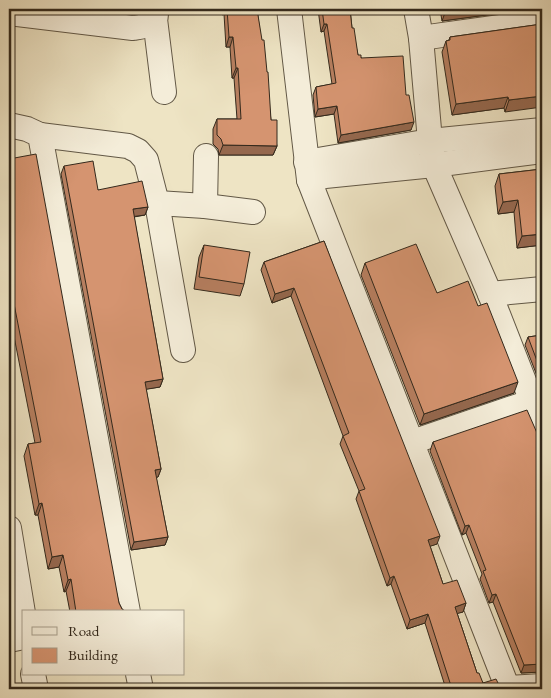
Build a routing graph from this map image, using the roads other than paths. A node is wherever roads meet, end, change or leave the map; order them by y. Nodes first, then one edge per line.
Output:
1 (289, 9) edge
2 (416, 9) edge
3 (16, 12) edge
4 (155, 14) edge
5 (542, 22) edge
6 (421, 38) junction
7 (164, 92) dead end
8 (9, 125) edge
9 (542, 130) edge
10 (40, 135) junction
11 (430, 141) junction
12 (542, 151) edge
13 (206, 156) dead end
14 (434, 165) junction
15 (307, 171) junction
16 (157, 203) junction
17 (206, 206) junction
18 (253, 212) dead end
19 (542, 289) edge
20 (490, 294) junction
21 (183, 350) dead end
22 (538, 400) edge
23 (542, 427) edge
24 (412, 442) junction
25 (9, 528) edge
26 (23, 610) edge
27 (128, 610) edge
28 (22, 637) edge
29 (9, 640) edge
30 (33, 676) edge
31 (138, 676) edge
32 (542, 686) edge
33 (36, 689) edge
34 (141, 689) edge
35 (508, 689) edge

1 - 15 street
2 - 6 street
3 - 4 street
4 - 7 street
5 - 6 street
6 - 11 street
8 - 10 street
9 - 11 street
10 - 16 street
10 - 27 street
11 - 14 street
11 - 15 street
12 - 14 street
13 - 17 street
14 - 15 street
14 - 20 street
15 - 24 street
16 - 17 street
16 - 21 street
17 - 18 street
19 - 20 street
20 - 22 street
22 - 23 street
22 - 24 street
24 - 35 street
25 - 26 street
28 - 29 street
30 - 33 street
31 - 34 street
32 - 35 street

